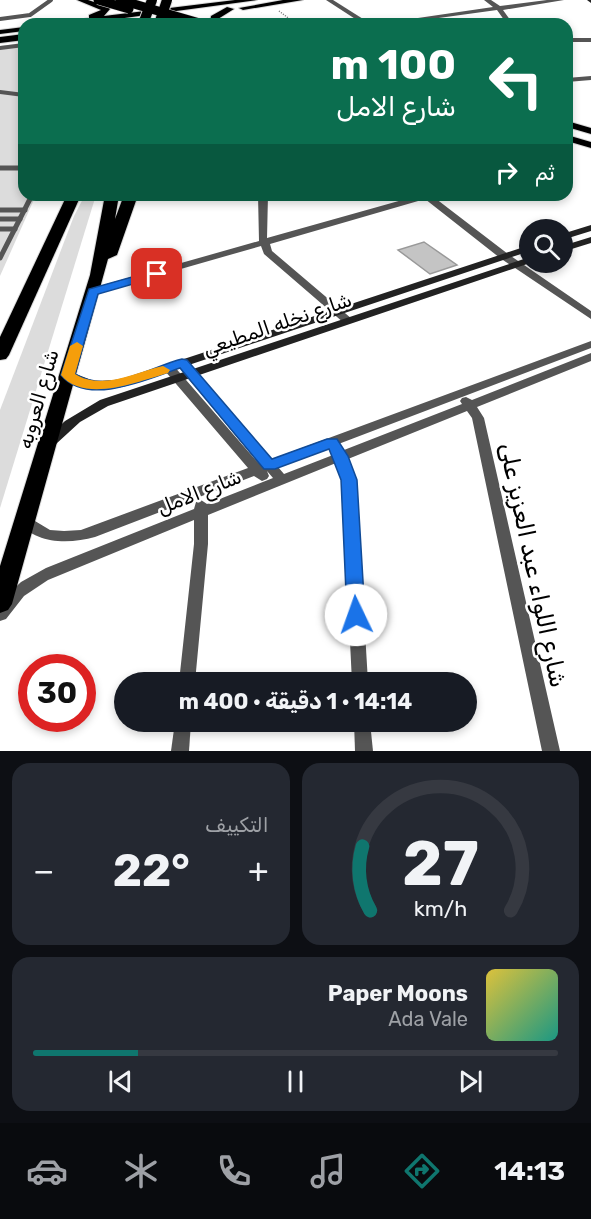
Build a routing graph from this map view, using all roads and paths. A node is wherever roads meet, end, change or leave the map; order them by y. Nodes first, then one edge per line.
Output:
1 (51, 0) edge
2 (82, 0) edge
3 (90, 0) edge
4 (98, 0) edge
5 (120, 0) edge
6 (132, 0) edge
7 (152, 0) edge
8 (167, 0) edge
9 (190, 0) edge
10 (253, 0) edge
11 (298, 0) edge
12 (329, 0) edge
13 (487, 0) edge
14 (561, 0) edge
15 (200, 2) junction
16 (270, 4) junction
17 (227, 6) junction
18 (499, 8) junction
19 (87, 18) edge
20 (116, 18) edge
21 (145, 18) edge
22 (160, 18) edge
23 (160, 18) edge
24 (161, 18) edge
25 (182, 18) edge
26 (216, 18) edge
27 (288, 18) edge
28 (358, 18) edge
29 (425, 18) edge
30 (506, 18) edge
31 (0, 19) edge
32 (18, 30) edge
33 (0, 32) edge
34 (18, 38) edge
35 (0, 40) edge
36 (573, 40) edge
37 (591, 40) edge
38 (18, 46) edge
39 (0, 48) edge
40 (591, 78) edge
41 (573, 79) edge
42 (0, 92) edge
43 (18, 94) edge
44 (573, 126) edge
45 (591, 131) edge
46 (573, 132) edge
47 (591, 136) edge
48 (573, 140) edge
49 (573, 144) edge
50 (591, 145) edge
51 (0, 168) edge
52 (18, 168) edge
53 (29, 201) edge
54 (63, 201) edge
55 (71, 201) edge
56 (111, 201) edge
57 (129, 201) edge
58 (263, 201) edge
59 (410, 201) edge
60 (438, 201) edge
61 (0, 210) edge
62 (25, 210) junction
63 (64, 216) junction
64 (0, 219) edge
65 (20, 219) junction
66 (591, 228) edge
67 (0, 229) edge
68 (15, 229) junction
69 (573, 234) edge
70 (591, 240) edge
71 (264, 244) junction
72 (573, 246) edge
73 (0, 258) edge
74 (517, 260) edge
75 (95, 283) junction
76 (591, 308) edge
77 (337, 312) junction
78 (591, 316) edge
79 (348, 321) junction
80 (591, 344) edge
81 (0, 356) edge
82 (591, 357) edge
83 (182, 363) junction
84 (168, 368) junction
85 (192, 374) junction
86 (68, 375) junction
87 (178, 378) junction
88 (464, 400) junction
89 (332, 442) junction
90 (48, 444) junction
91 (341, 456) junction
92 (263, 468) junction
93 (276, 482) junction
94 (199, 492) junction
95 (202, 511) junction
96 (26, 520) junction
97 (0, 604) edge
98 (0, 615) edge
99 (188, 672) edge
100 (359, 672) edge
101 (182, 732) edge
102 (363, 732) edge
103 (180, 751) edge
104 (364, 751) edge
105 (551, 751) edge

1 - 31 lane
2 - 3 main road
2 - 19 main road
4 - 22 main road, bridge
5 - 25 main road, bridge
6 - 15 main road
7 - 21 highway, bridge
8 - 24 highway, bridge
9 - 15 main road
10 - 17 main road
11 - 16 main road
12 - 28 street
13 - 18 street
14 - 18 street
15 - 17 main road
16 - 17 main road
16 - 27 path
17 - 20 main road
17 - 23 main road
17 - 26 main road
18 - 29 street
18 - 30 street
32 - 33 main road
34 - 35 highway
36 - 37 street
38 - 39 lane
40 - 41 street
42 - 43 lane
44 - 45 main road
46 - 47 main road
48 - 50 main road
49 - 50 main road
51 - 52 lane
53 - 62 lane
54 - 63 highway
55 - 63 highway
56 - 75 highway
57 - 75 highway
58 - 71 street
59 - 71 street
60 - 74 street
61 - 62 lane
62 - 65 lane
63 - 81 highway
64 - 65 lane
65 - 68 lane
66 - 69 street
67 - 68 lane
68 - 73 lane
70 - 72 street
71 - 75 street
71 - 77 street
74 - 76 street
74 - 77 street, شارع نخله المطيعي
74 - 78 street
74 - 79 street, شارع نخله المطيعي
75 - 86 highway, شارع العروبه
77 - 79 street
77 - 83 street, شارع نخله المطيعي
79 - 85 street, شارع نخله المطيعي
80 - 88 street, شارع الامل
82 - 88 street, شارع الامل
83 - 84 street, شارع نخله المطيعي
83 - 85 street
84 - 86 street, شارع نخله المطيعي
84 - 87 street
85 - 87 street, شارع نخله المطيعي
85 - 92 street
86 - 90 highway, شارع العروبه
87 - 90 street, شارع نخله المطيعي
87 - 92 street
88 - 89 street, شارع الامل
88 - 91 street, شارع الامل
88 - 105 street, شارع اللواء عبد العزيز على
89 - 91 street
89 - 92 street, شارع الامل
90 - 96 highway, شارع العروبه
91 - 93 street, شارع الامل
91 - 100 street
92 - 93 street
92 - 94 street, شارع الامل
93 - 95 street, شارع الامل
94 - 95 street
94 - 96 street, شارع الامل
95 - 98 street, شارع الامل
95 - 99 street
96 - 97 highway, شارع العروبه
101 - 103 street
102 - 104 street

